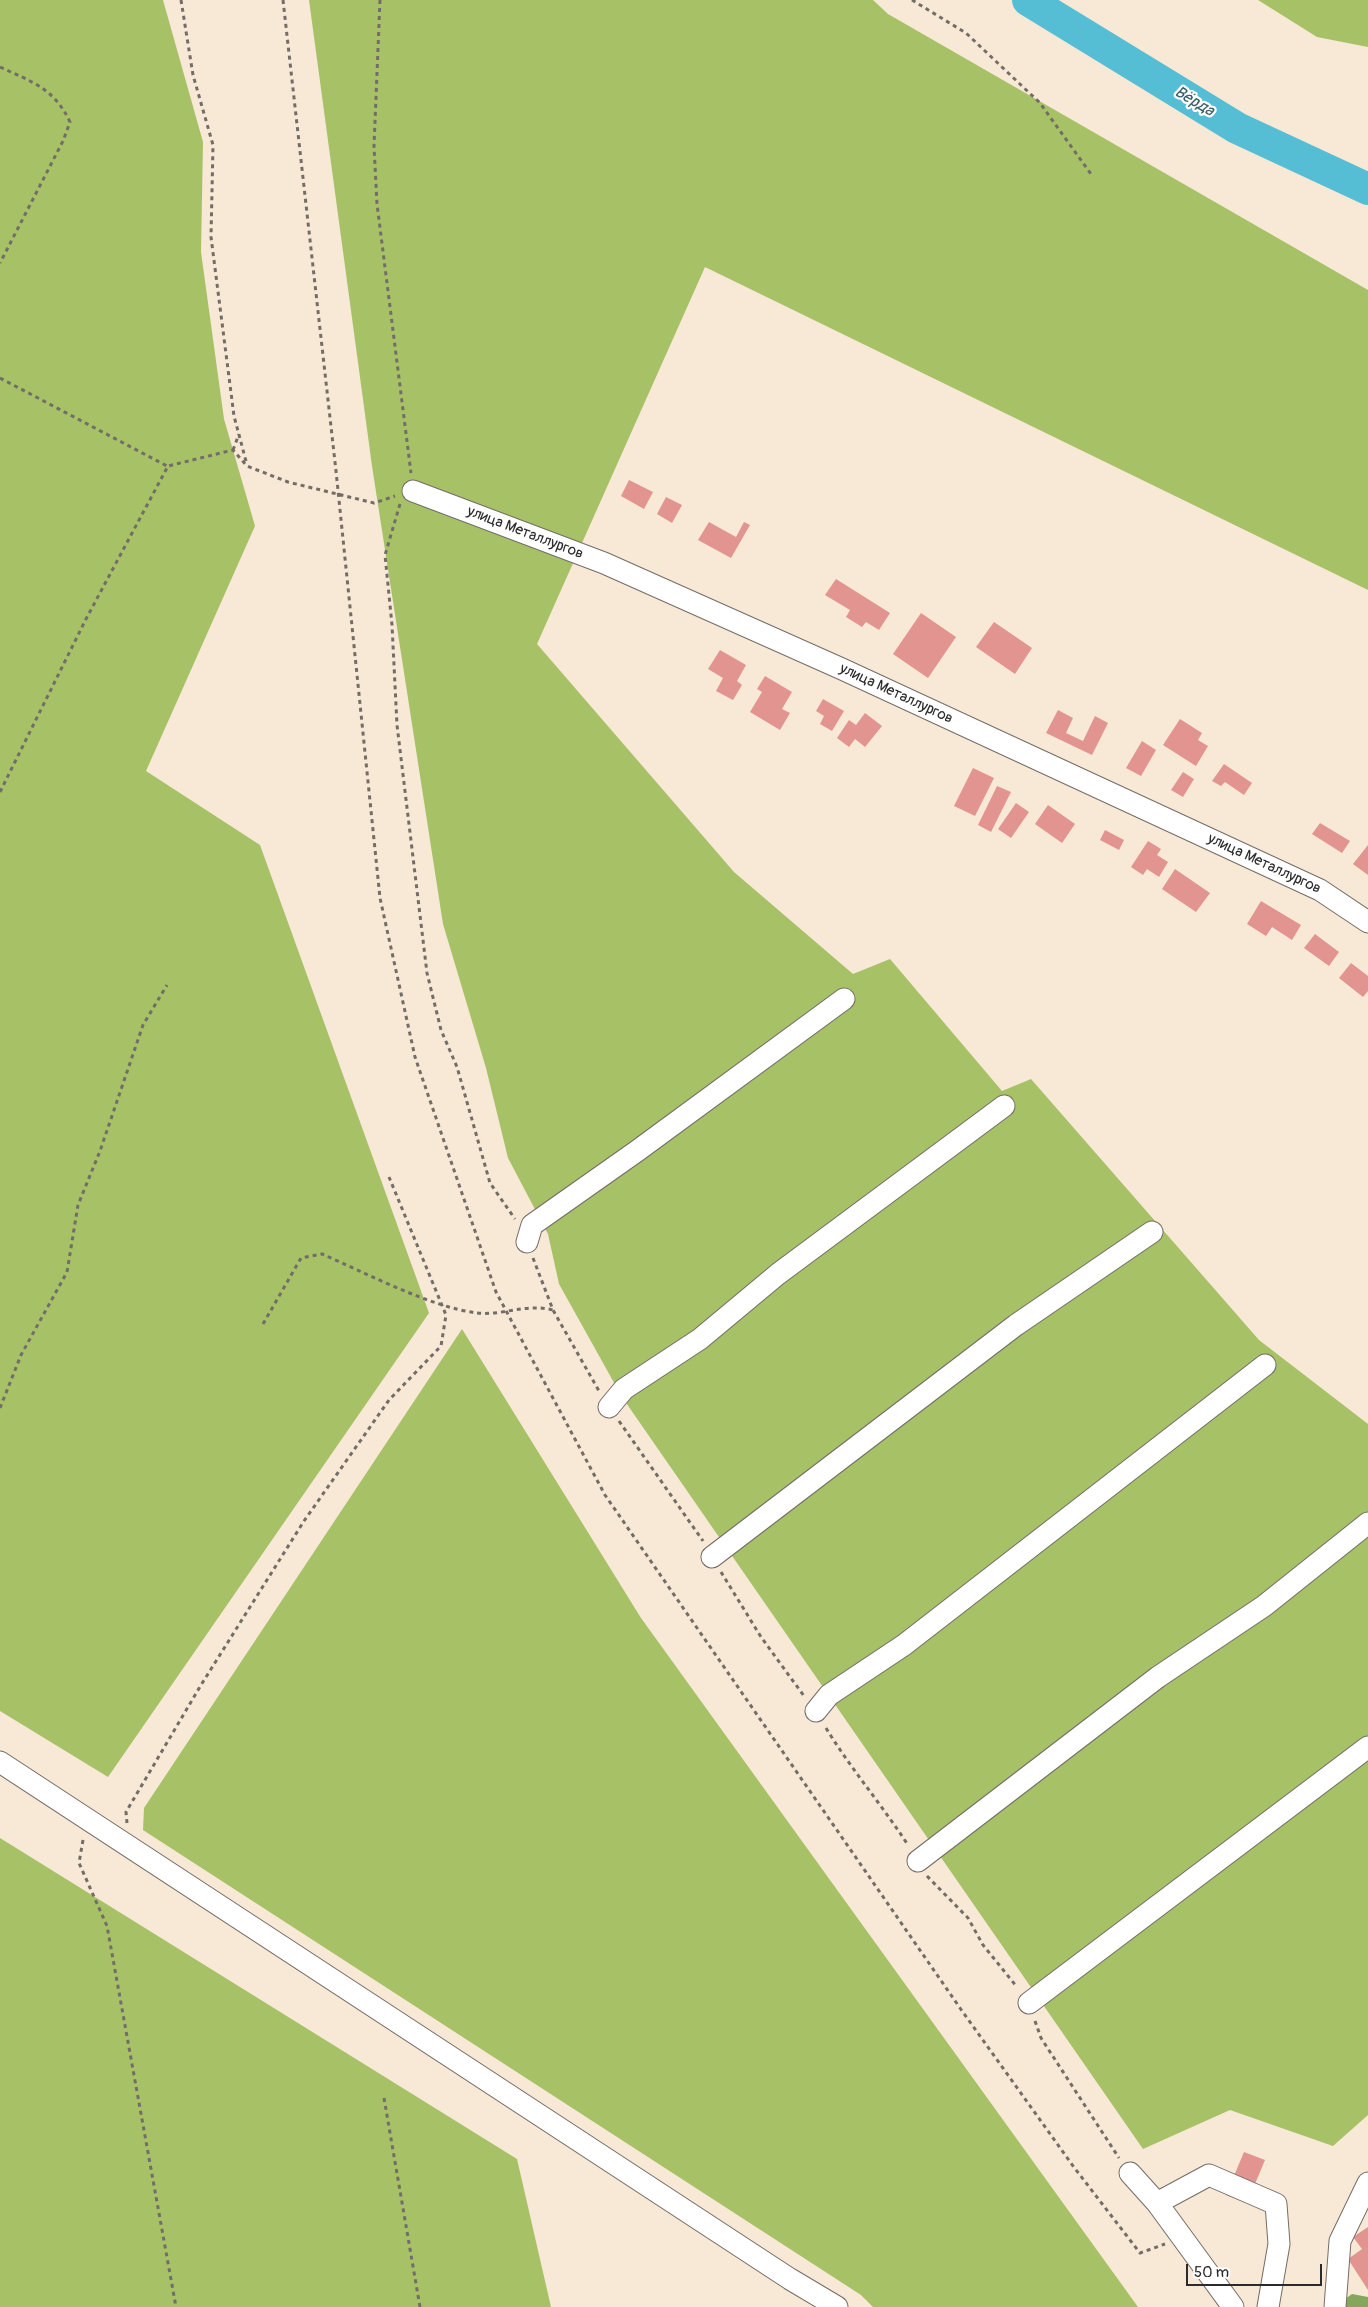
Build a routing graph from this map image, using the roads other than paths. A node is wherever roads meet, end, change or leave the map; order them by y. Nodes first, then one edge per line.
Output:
1 (413, 491) road end
2 (1368, 922) edge
3 (844, 999) dead end
4 (1004, 1106) dead end
5 (1152, 1232) dead end
6 (527, 1242) road end
7 (1265, 1365) dead end
8 (609, 1407) road end
9 (1368, 1523) edge
10 (712, 1557) road end
11 (816, 1711) road end
12 (1368, 1747) edge
13 (0, 1762) edge
14 (918, 1861) road end
15 (1029, 2003) road end
16 (1130, 2173) road end
17 (1368, 2183) edge
18 (1157, 2203) junction
19 (837, 2307) edge
20 (1232, 2307) edge
21 (1268, 2307) edge
22 (1335, 2307) edge

1 - 2 street, улица Металлургов
3 - 6 street
4 - 8 street
5 - 10 street
7 - 11 street
9 - 14 street
12 - 15 street
13 - 19 street
16 - 18 street
17 - 22 street
18 - 20 street
18 - 21 street

